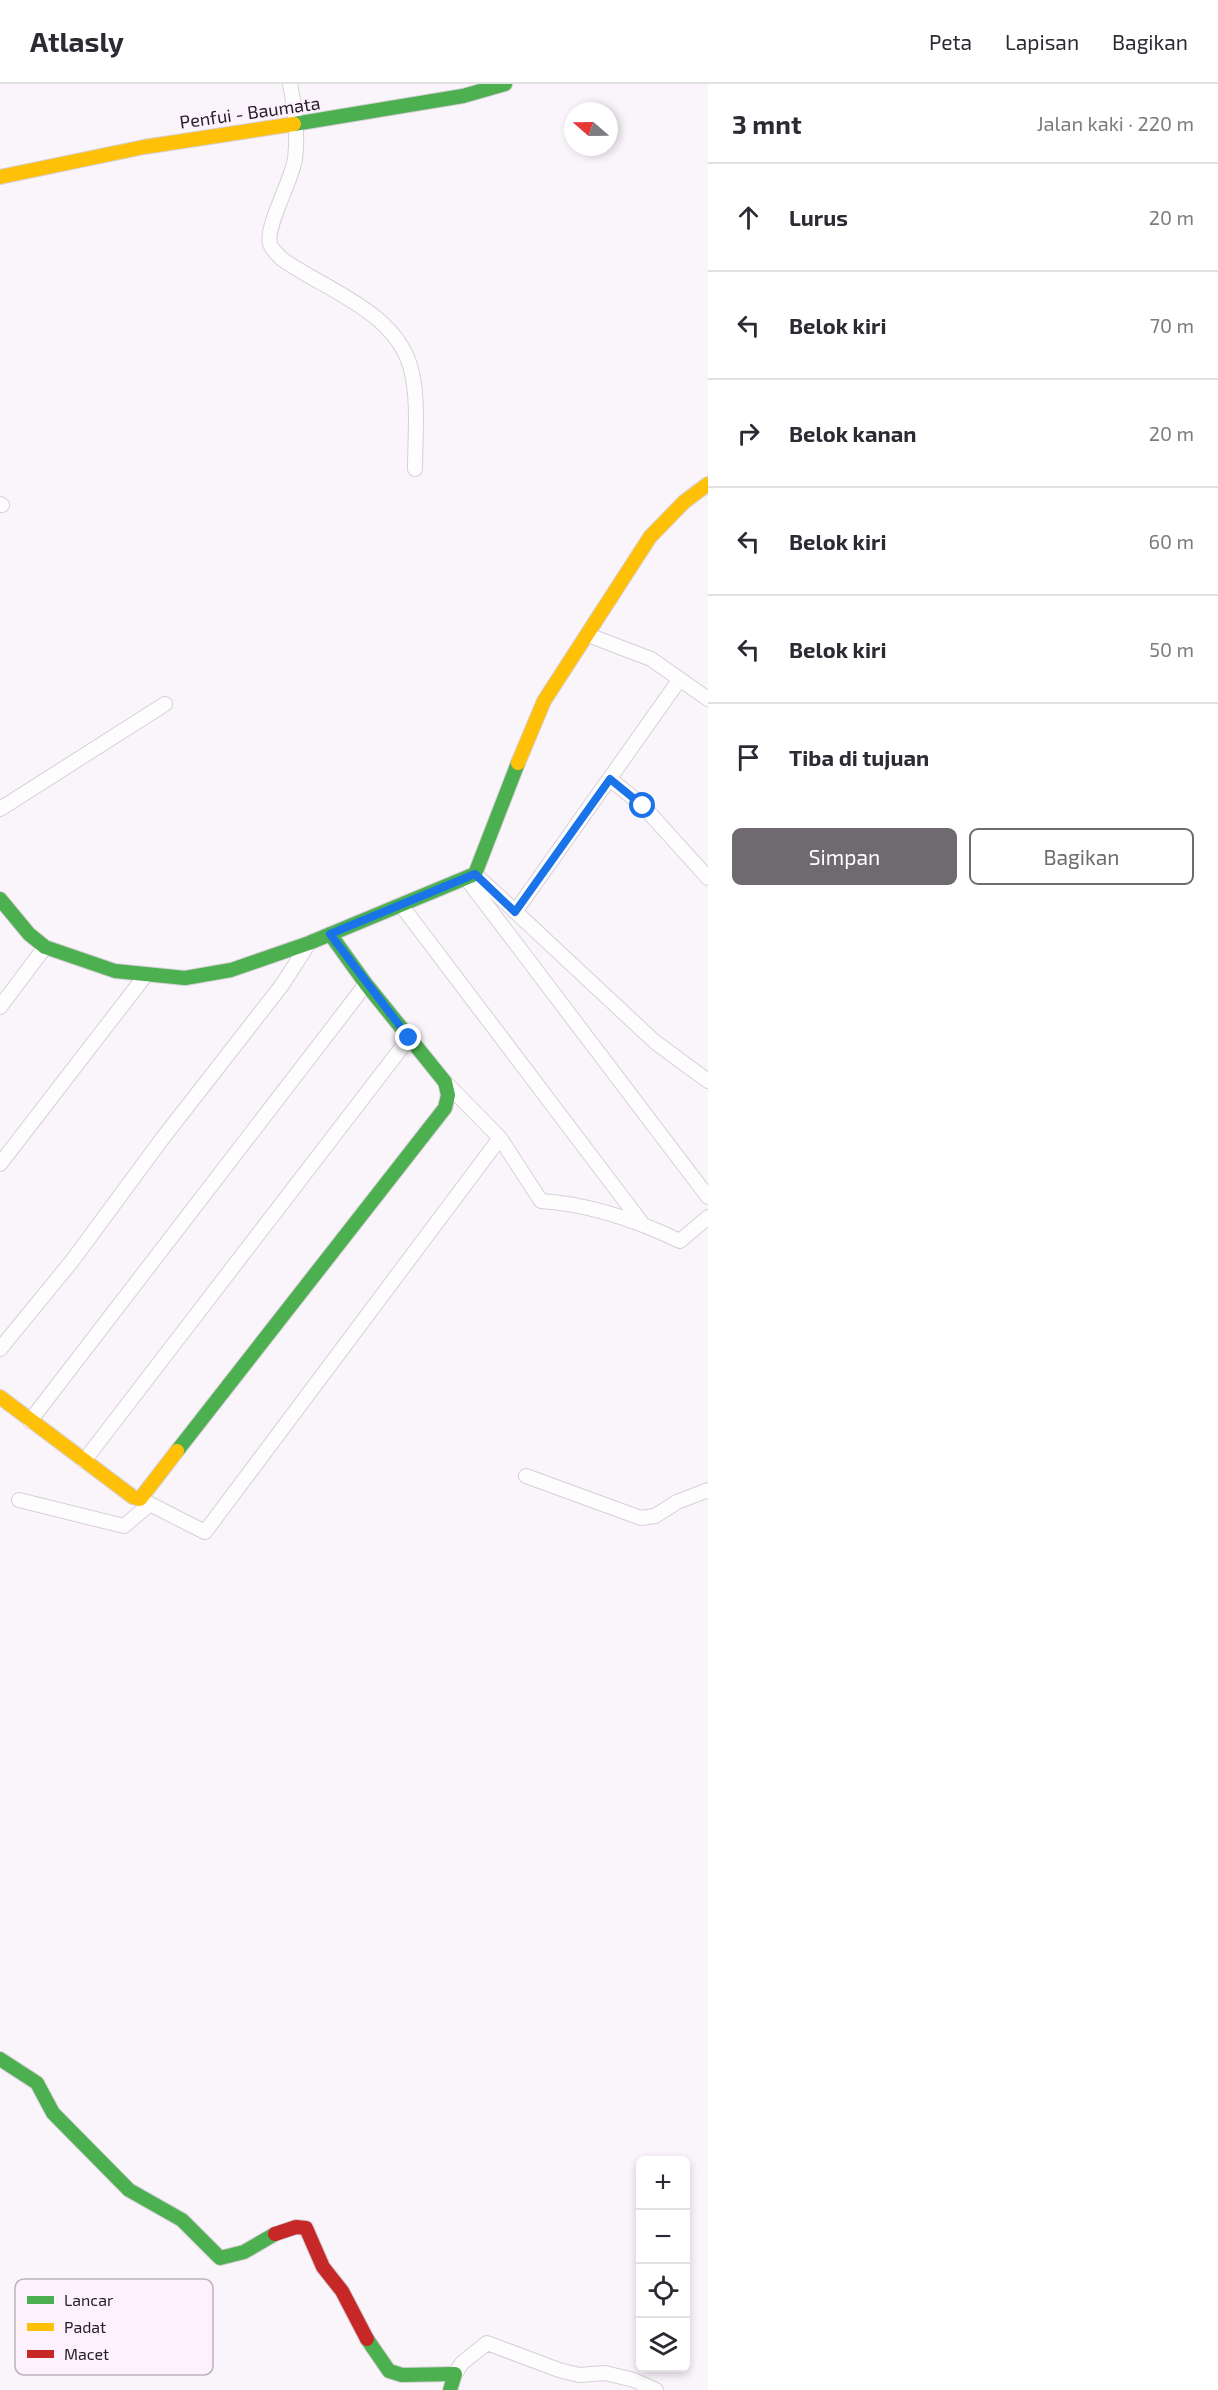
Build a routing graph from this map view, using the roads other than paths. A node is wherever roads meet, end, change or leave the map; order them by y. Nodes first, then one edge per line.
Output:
1 (290, 84) edge
2 (505, 84) edge
3 (296, 125) junction
4 (0, 177) edge
5 (415, 469) dead end
6 (708, 484) edge
7 (588, 635) junction
8 (680, 679) junction
9 (708, 699) edge
10 (165, 704) dead end
11 (610, 779) junction
12 (0, 809) edge
13 (471, 876) junction
14 (708, 878) edge
15 (0, 899) edge
16 (401, 905) junction
17 (515, 912) junction
18 (330, 934) junction
19 (309, 943) junction
20 (45, 947) junction
21 (145, 976) junction
22 (366, 984) junction
23 (0, 1007) edge
24 (409, 1038) junction
25 (445, 1082) junction
26 (708, 1082) edge
27 (500, 1138) junction
28 (0, 1164) edge
29 (708, 1197) edge
30 (708, 1216) edge
31 (641, 1222) junction
32 (0, 1349) edge
33 (0, 1397) edge
34 (30, 1421) junction
35 (84, 1461) junction
36 (526, 1476) dead end
37 (708, 1490) edge
38 (19, 1500) dead end
39 (145, 1501) junction
40 (0, 2059) edge
41 (455, 2374) junction
42 (450, 2390) edge
43 (656, 2390) edge

1 - 3 street
2 - 3 street, Penfui - Baumata
3 - 4 street, Penfui - Baumata
3 - 5 street
6 - 7 street
7 - 8 street
7 - 13 street
8 - 9 street
8 - 11 street
10 - 12 street
11 - 14 street
11 - 17 street
13 - 16 street
13 - 17 street
13 - 29 street
15 - 20 street
16 - 18 street
16 - 31 street
17 - 26 street
18 - 19 street
18 - 22 street
19 - 21 street
19 - 32 street
20 - 21 street
20 - 23 street
21 - 28 street
22 - 24 street
22 - 34 street
24 - 25 street
24 - 35 street
25 - 27 street
25 - 39 street
27 - 31 street
27 - 39 street
30 - 31 street
33 - 34 street
34 - 35 street
35 - 39 street
36 - 37 street
38 - 39 street
40 - 41 street
41 - 42 street
41 - 43 street

